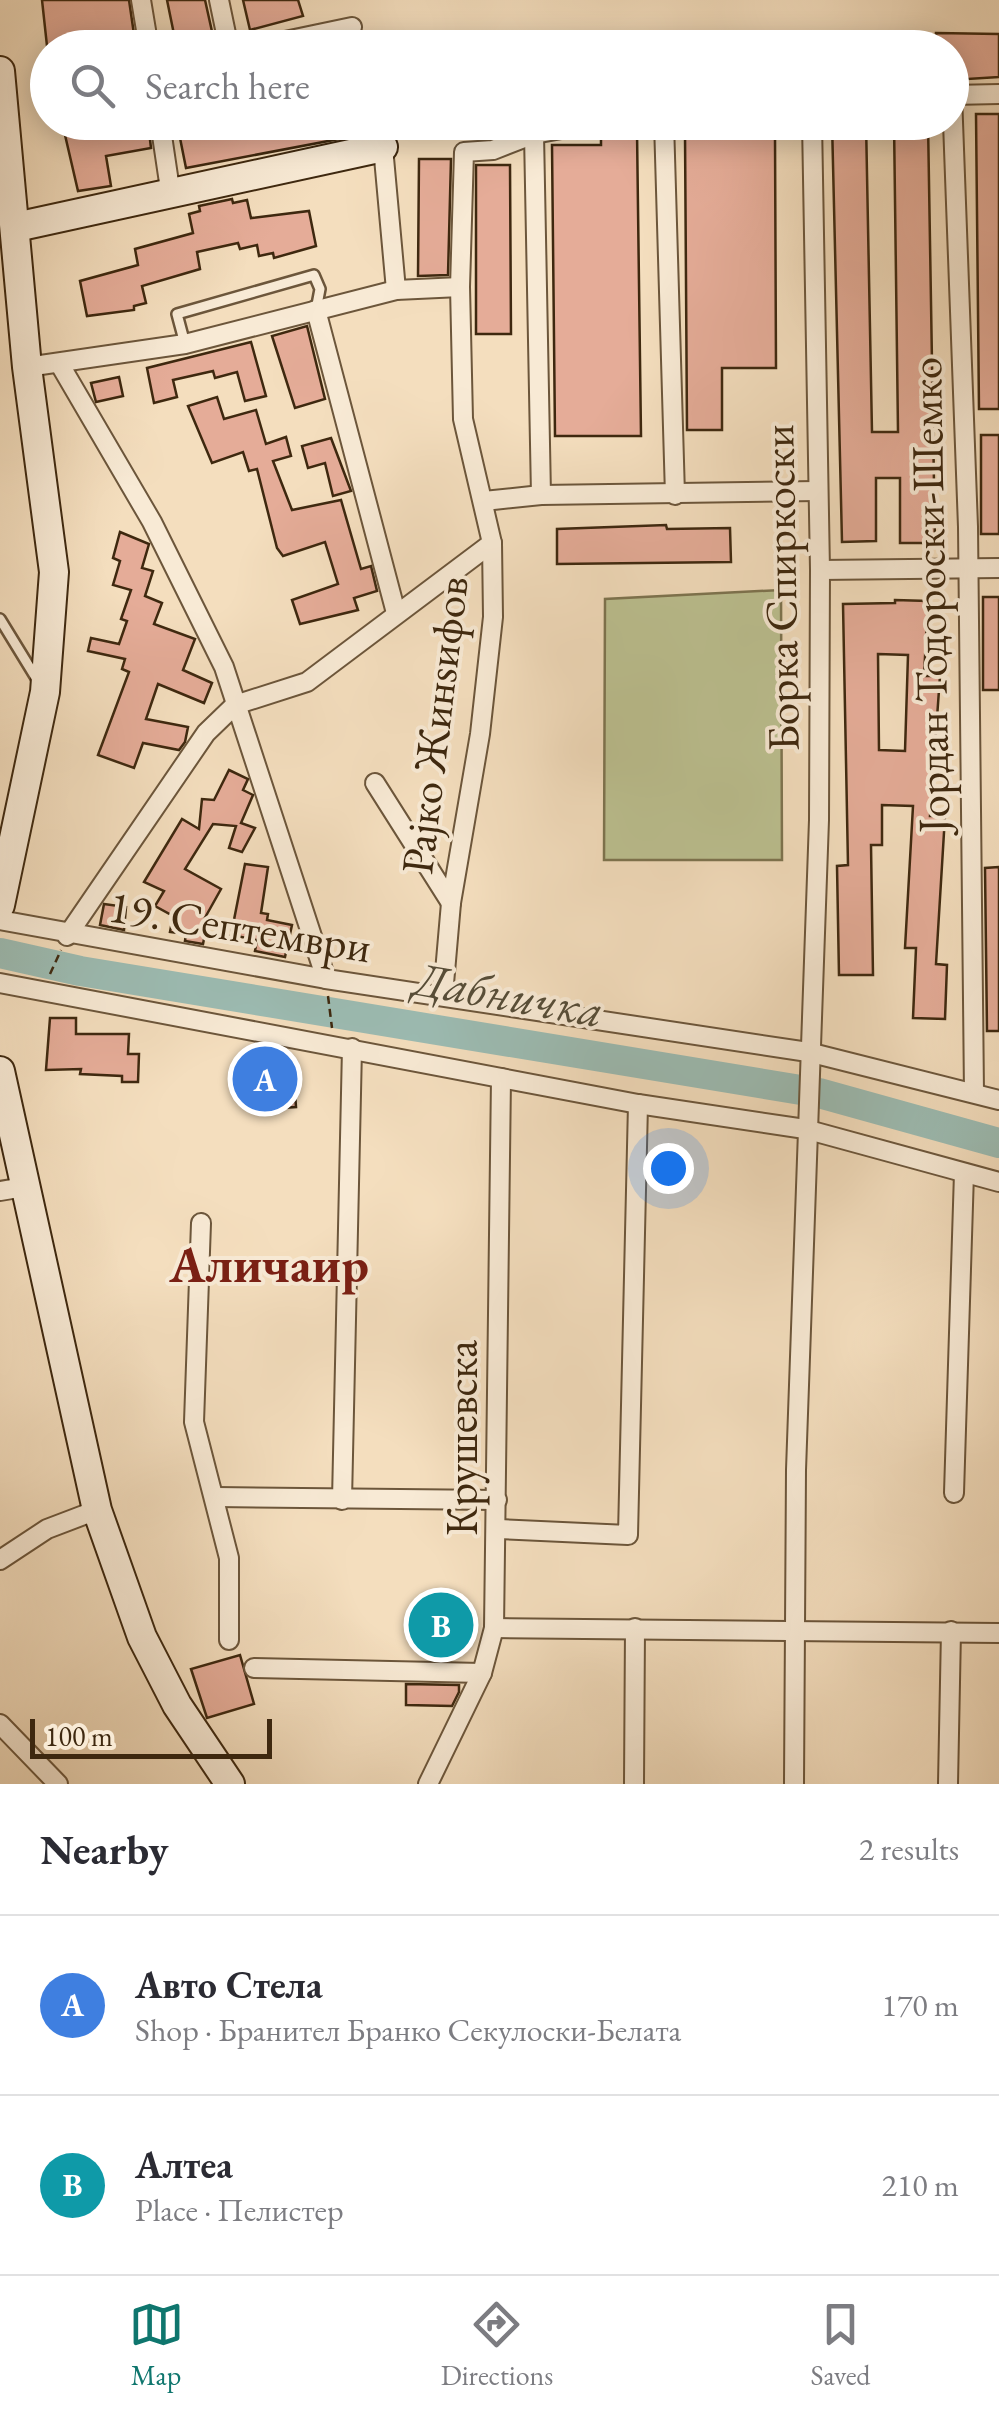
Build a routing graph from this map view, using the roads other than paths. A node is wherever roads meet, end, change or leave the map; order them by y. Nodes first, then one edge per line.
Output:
1 (141, 0) edge
2 (219, 0) edge
3 (352, 28) dead end
4 (146, 30) edge
5 (225, 30) edge
6 (342, 30) edge
7 (0, 71) edge
8 (999, 94) edge
9 (969, 95) edge
10 (163, 140) edge
11 (519, 140) edge
12 (534, 140) edge
13 (664, 140) edge
14 (812, 140) edge
15 (954, 140) edge
16 (383, 147) joint
17 (171, 196) junction
18 (16, 228) junction
19 (460, 287) junction
20 (396, 290) junction
21 (316, 310) junction
22 (185, 344) junction
23 (59, 362) junction
24 (27, 367) junction
25 (817, 492) junction
26 (674, 495) junction
27 (541, 496) junction
28 (484, 501) junction
29 (492, 543) junction
30 (968, 568) junction
31 (999, 568) edge
32 (820, 570) junction
33 (396, 613) junction
34 (1, 625) edge
35 (45, 692) junction
36 (235, 705) junction
37 (375, 783) dead end
38 (451, 902) junction
39 (0, 905) edge
40 (0, 920) edge
41 (68, 936) junction
42 (326, 979) junction
43 (0, 983) edge
44 (442, 995) junction
45 (343, 1046) junction
46 (808, 1052) junction
47 (0, 1072) edge
48 (501, 1078) junction
49 (974, 1093) junction
50 (999, 1100) edge
51 (638, 1104) junction
52 (805, 1129) junction
53 (964, 1172) junction
54 (999, 1182) edge
55 (12, 1189) edge
56 (201, 1223) dead end
57 (954, 1493) dead end
58 (216, 1497) junction
59 (342, 1500) junction
60 (497, 1500) junction
61 (98, 1510) junction
62 (498, 1530) junction
63 (0, 1560) edge
64 (494, 1628) junction
65 (636, 1628) junction
66 (950, 1631) junction
67 (999, 1633) edge
68 (794, 1634) junction
69 (228, 1640) dead end
70 (254, 1668) dead end
71 (482, 1672) junction
72 (0, 1724) edge
73 (58, 1784) edge
74 (230, 1784) edge
75 (428, 1784) edge
76 (634, 1784) edge
77 (794, 1784) edge
78 (948, 1784) edge

1 - 4 street
2 - 5 street
3 - 6 street
7 - 18 main road
8 - 9 street
10 - 17 street
11 - 19 street, Рајко Жинѕифов
12 - 27 street
13 - 26 street
14 - 25 street, Борка Спиркоски
15 - 30 street, Јордан Тодороски-Шемко
16 - 17 main road
16 - 20 street
17 - 18 main road
18 - 24 main road
19 - 20 street
19 - 28 street, Рајко Жинѕифов
20 - 21 street
21 - 22 street
21 - 22 lane
21 - 33 street, Рајко Жинѕифов
22 - 23 street
23 - 24 street
23 - 36 street
24 - 35 main road
25 - 26 street
25 - 32 street, Борка Спиркоски
26 - 27 street
27 - 28 street
28 - 29 street, Рајко Жинѕифов
29 - 33 street
29 - 38 street, Рајко Жинѕифов
30 - 31 street
30 - 32 street
30 - 49 street, Јордан Тодороски-Шемко
32 - 46 street, Борка Спиркоски
33 - 36 street
34 - 35 lane
35 - 39 main road
36 - 41 street
36 - 42 street
37 - 38 street
38 - 44 street, Рајко Жинѕифов
40 - 41 street, 19. Септември
41 - 42 street, 19. Септември
42 - 44 street, 19. Септември
43 - 45 street
44 - 46 street, 19. Септември
45 - 48 street
45 - 59 street
46 - 49 street, 19. Септември
46 - 52 street, Борка Спиркоски
47 - 55 main road
48 - 51 street
48 - 60 street, Крушевска
49 - 50 street, 19. Септември
51 - 52 street
51 - 62 street
52 - 53 street
52 - 68 street, Борка Спиркоски
53 - 54 street
53 - 57 street
55 - 61 main road
56 - 58 street
58 - 59 street
58 - 69 street
59 - 60 street
60 - 62 street, Крушевска
61 - 63 street
61 - 74 main road
62 - 64 street, Крушевска
64 - 65 street
64 - 71 street, Крушевска
65 - 68 street
65 - 76 street
66 - 67 street
66 - 68 street
66 - 78 street
68 - 77 street, Борка Спиркоски
70 - 71 street
71 - 75 street, Крушевска
72 - 73 street

